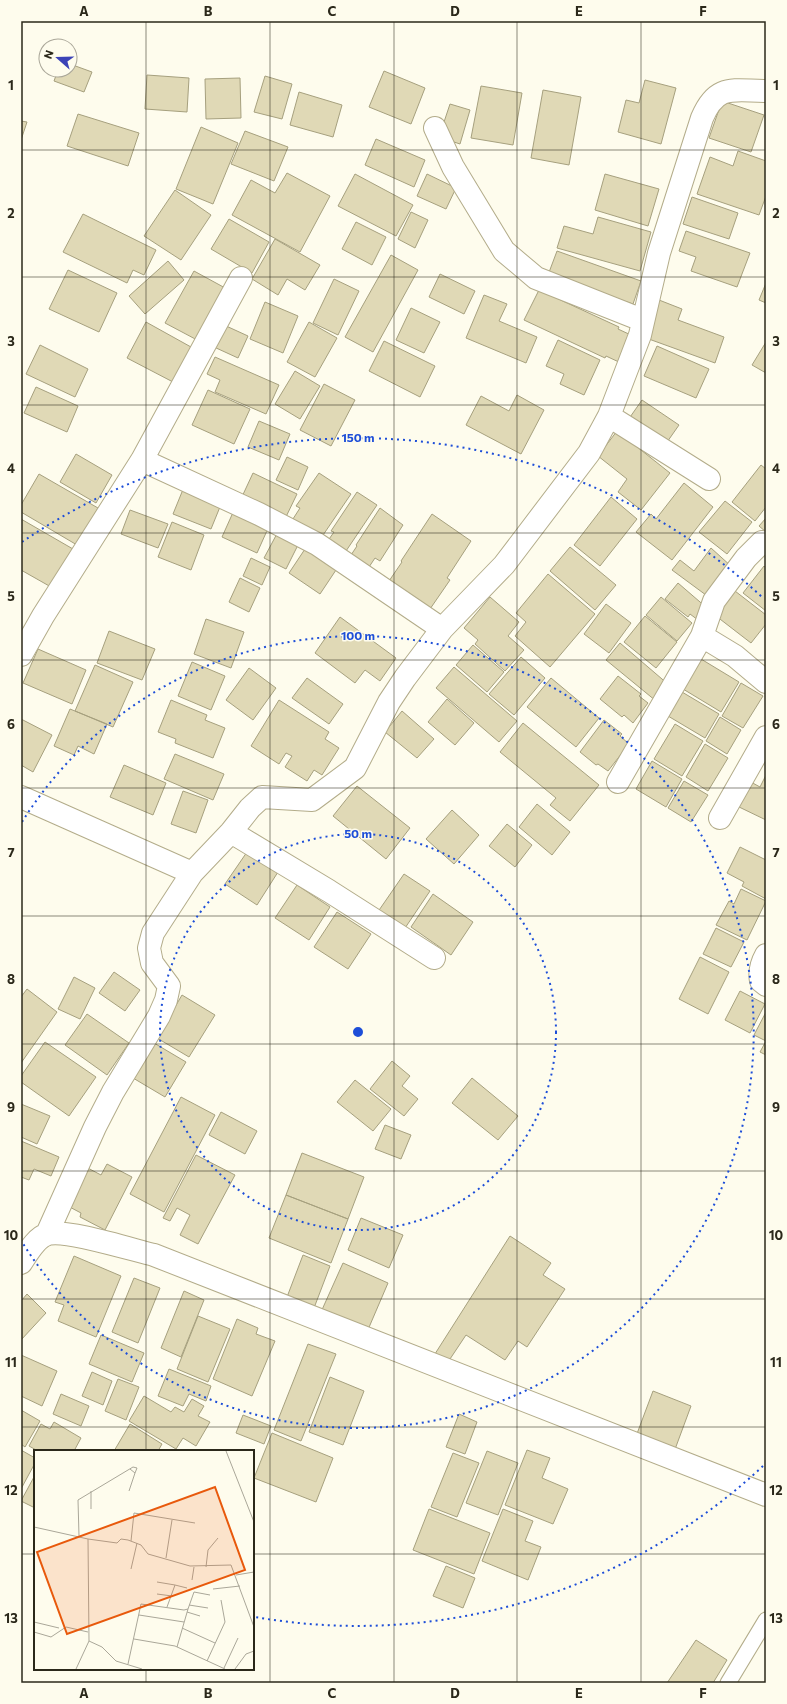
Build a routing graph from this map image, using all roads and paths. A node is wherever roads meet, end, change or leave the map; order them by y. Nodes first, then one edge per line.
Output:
1 (766, 91) edge
2 (435, 128) dead end
3 (241, 278) dead end
4 (642, 320) junction
5 (609, 416) junction
6 (142, 460) junction
7 (709, 479) dead end
8 (762, 542) dead end
9 (442, 629) junction
10 (702, 636) junction
11 (21, 655) edge
12 (766, 682) edge
13 (766, 737) edge
14 (618, 782) dead end
15 (21, 797) edge
16 (720, 818) dead end
17 (231, 832) junction
18 (192, 873) junction
19 (766, 955) edge
20 (434, 958) dead end
21 (766, 985) edge
22 (47, 1234) junction
23 (21, 1263) edge
24 (766, 1495) edge
25 (766, 1620) edge
26 (728, 1683) edge

1 - 4 street
2 - 4 street
3 - 6 street
4 - 5 street
5 - 7 street
5 - 9 street
6 - 9 street
6 - 11 street
8 - 10 street
9 - 17 street
10 - 12 street
10 - 14 street
13 - 16 street
15 - 18 street
17 - 18 street
17 - 20 street
18 - 22 street
19 - 21 street
22 - 23 street
22 - 24 street
25 - 26 lane

